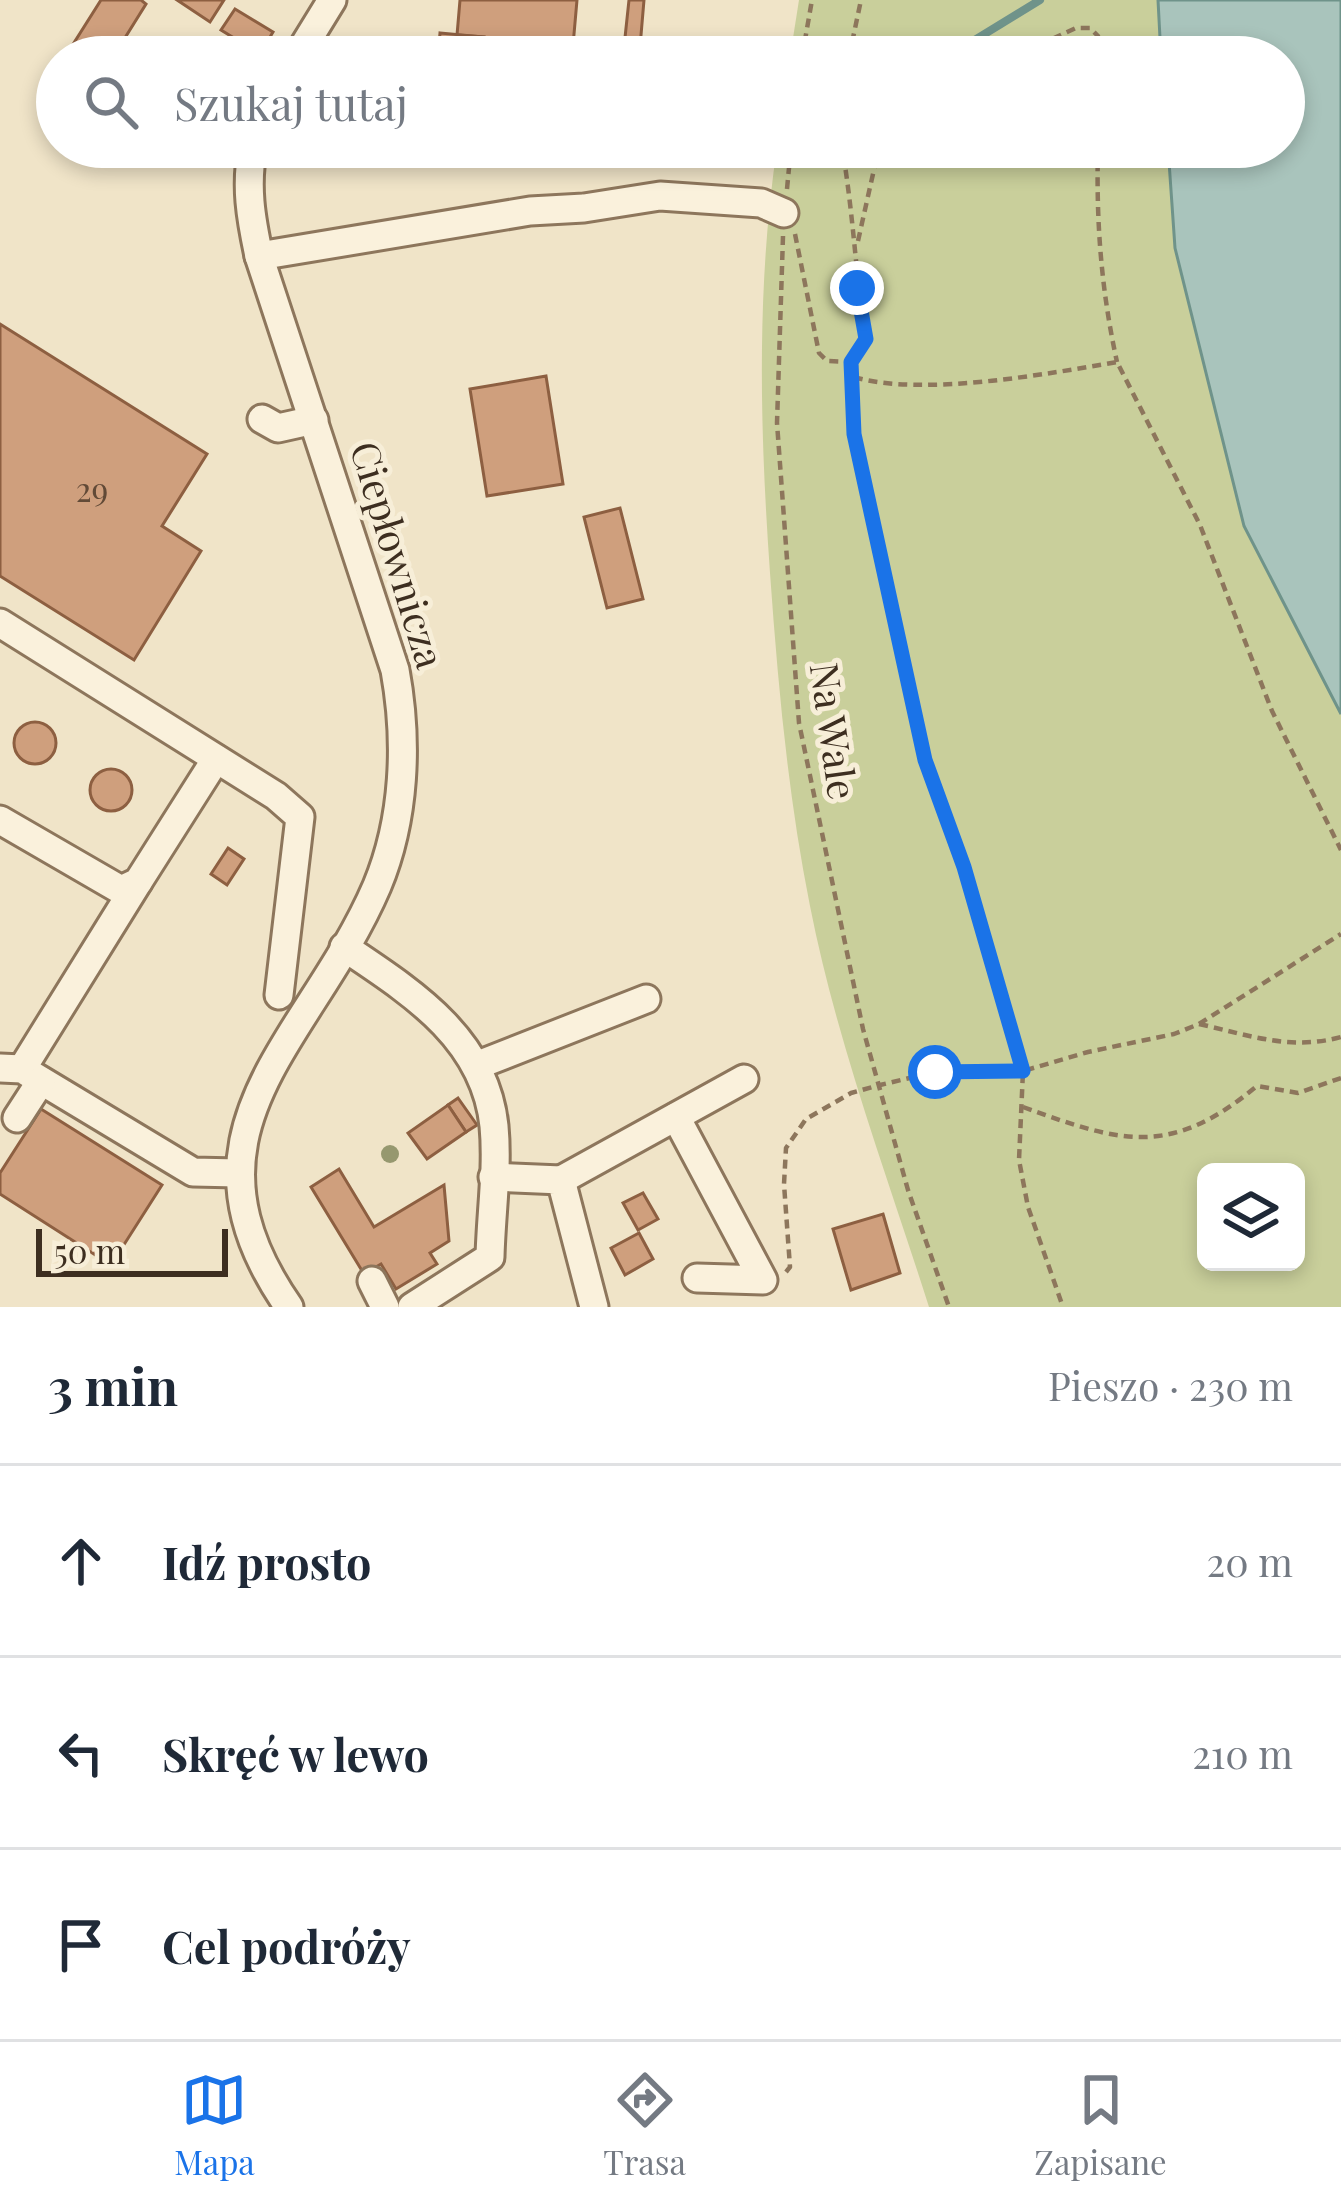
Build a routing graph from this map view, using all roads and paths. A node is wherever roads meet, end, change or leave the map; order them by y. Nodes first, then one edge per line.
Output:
1 (332, 0) edge
2 (812, 0) edge
3 (861, 0) edge
4 (310, 36) edge
5 (806, 36) edge
6 (853, 36) edge
7 (1058, 36) edge
8 (1098, 36) edge
9 (251, 168) edge
10 (789, 168) edge
11 (845, 168) edge
12 (874, 168) edge
13 (1097, 168) edge
14 (784, 213) junction
15 (857, 245) junction
16 (260, 256) junction
17 (851, 362) junction
18 (1118, 362) junction
19 (854, 377) junction
20 (262, 419) dead end
21 (314, 421) junction
22 (0, 623) edge
23 (216, 759) junction
24 (0, 820) edge
25 (1341, 850) edge
26 (138, 882) junction
27 (1341, 934) edge
28 (344, 947) junction
29 (279, 995) dead end
30 (646, 999) dead end
31 (1199, 1024) junction
32 (1341, 1037) edge
33 (478, 1064) junction
34 (1023, 1071) junction
35 (21, 1073) edge
36 (1341, 1078) edge
37 (744, 1079) dead end
38 (880, 1085) junction
39 (1023, 1107) junction
40 (676, 1117) junction
41 (17, 1118) dead end
42 (238, 1173) junction
43 (493, 1177) junction
44 (561, 1180) junction
45 (697, 1278) dead end
46 (372, 1281) dead end
47 (777, 1286) dead end
48 (289, 1307) edge
49 (385, 1307) edge
50 (412, 1307) edge
51 (594, 1307) edge
52 (949, 1307) edge
53 (1063, 1307) edge

1 - 4 street
2 - 5 path
3 - 6 path
7 - 8 path
9 - 16 street, Ciepłownicza
10 - 14 path, Na Wale
11 - 15 path
12 - 15 path
13 - 18 path
14 - 16 street
14 - 17 path
14 - 38 path, Na Wale
15 - 17 path
16 - 21 street, Ciepłownicza
17 - 19 path
18 - 19 path
18 - 25 path
19 - 34 path
20 - 21 street
21 - 28 street, Ciepłownicza
22 - 23 street
23 - 26 street
23 - 29 street
24 - 26 street
26 - 35 street
27 - 31 path
28 - 33 street
28 - 42 street, Ciepłownicza
30 - 33 street
31 - 32 path
31 - 34 path
33 - 43 street
34 - 38 path
34 - 39 path
35 - 41 street
35 - 42 street
36 - 39 path
37 - 40 street
38 - 47 path
38 - 52 path, Na Wale
39 - 53 path
40 - 44 street
40 - 45 street
42 - 48 street, Ciepłownicza
43 - 44 street
43 - 50 street
44 - 51 street
46 - 49 street

